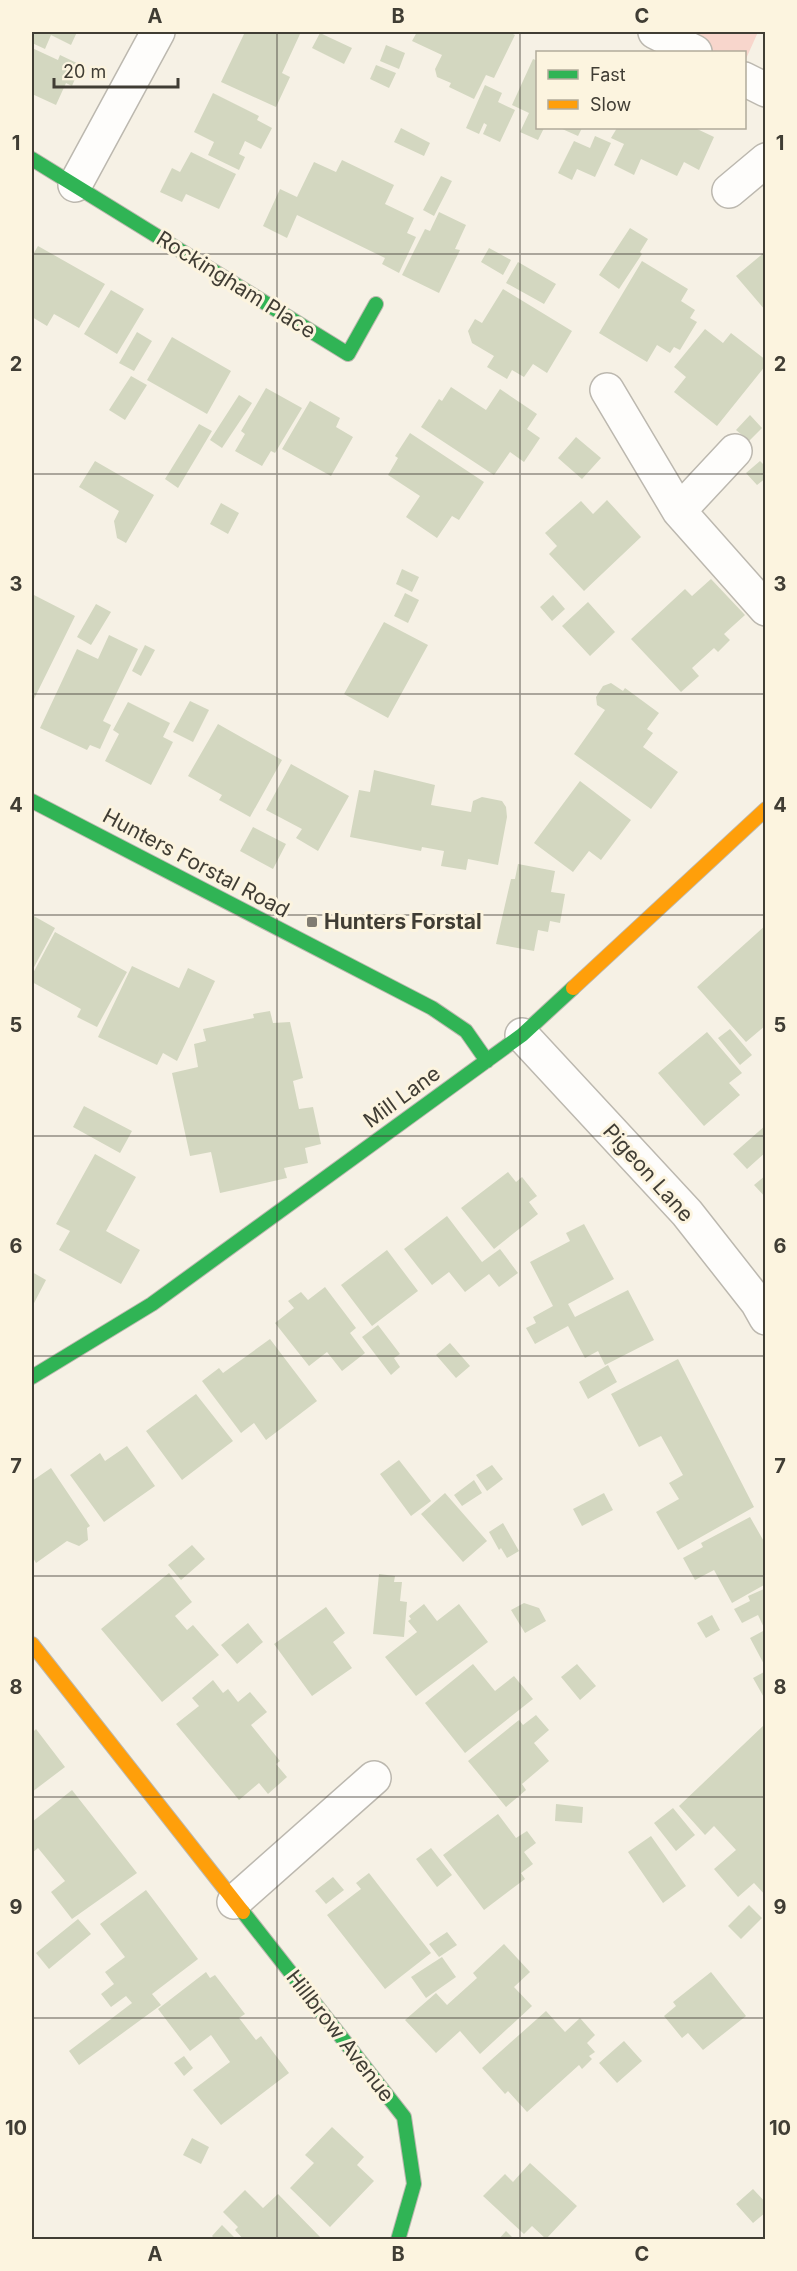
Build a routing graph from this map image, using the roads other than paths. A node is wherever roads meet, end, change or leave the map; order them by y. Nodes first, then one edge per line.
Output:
1 (158, 32) edge
2 (656, 32) edge
3 (693, 51) edge
4 (746, 80) edge
5 (765, 90) edge
6 (32, 159) edge
7 (765, 160) edge
8 (75, 185) junction
9 (729, 191) dead end
10 (376, 304) dead end
11 (607, 390) dead end
12 (735, 451) dead end
13 (679, 511) junction
14 (765, 609) edge
15 (32, 801) edge
16 (765, 809) edge
17 (522, 1035) junction
18 (487, 1061) junction
19 (765, 1318) edge
20 (32, 1377) edge
21 (32, 1644) edge
22 (374, 1778) dead end
23 (234, 1902) junction
24 (399, 2240) edge

1 - 8 street
2 - 3 street
4 - 5 street
6 - 8 street, Rockingham Place
7 - 9 street
8 - 10 street, Rockingham Place
11 - 13 street
12 - 13 street
13 - 14 street
15 - 18 street, Hunters Forstal Road
16 - 17 street, Mill Lane
17 - 18 street, Mill Lane
17 - 19 street, Pigeon Lane
18 - 20 street, Mill Lane
21 - 23 street, Hillbrow Avenue
22 - 23 street
23 - 24 street, Hillbrow Avenue

